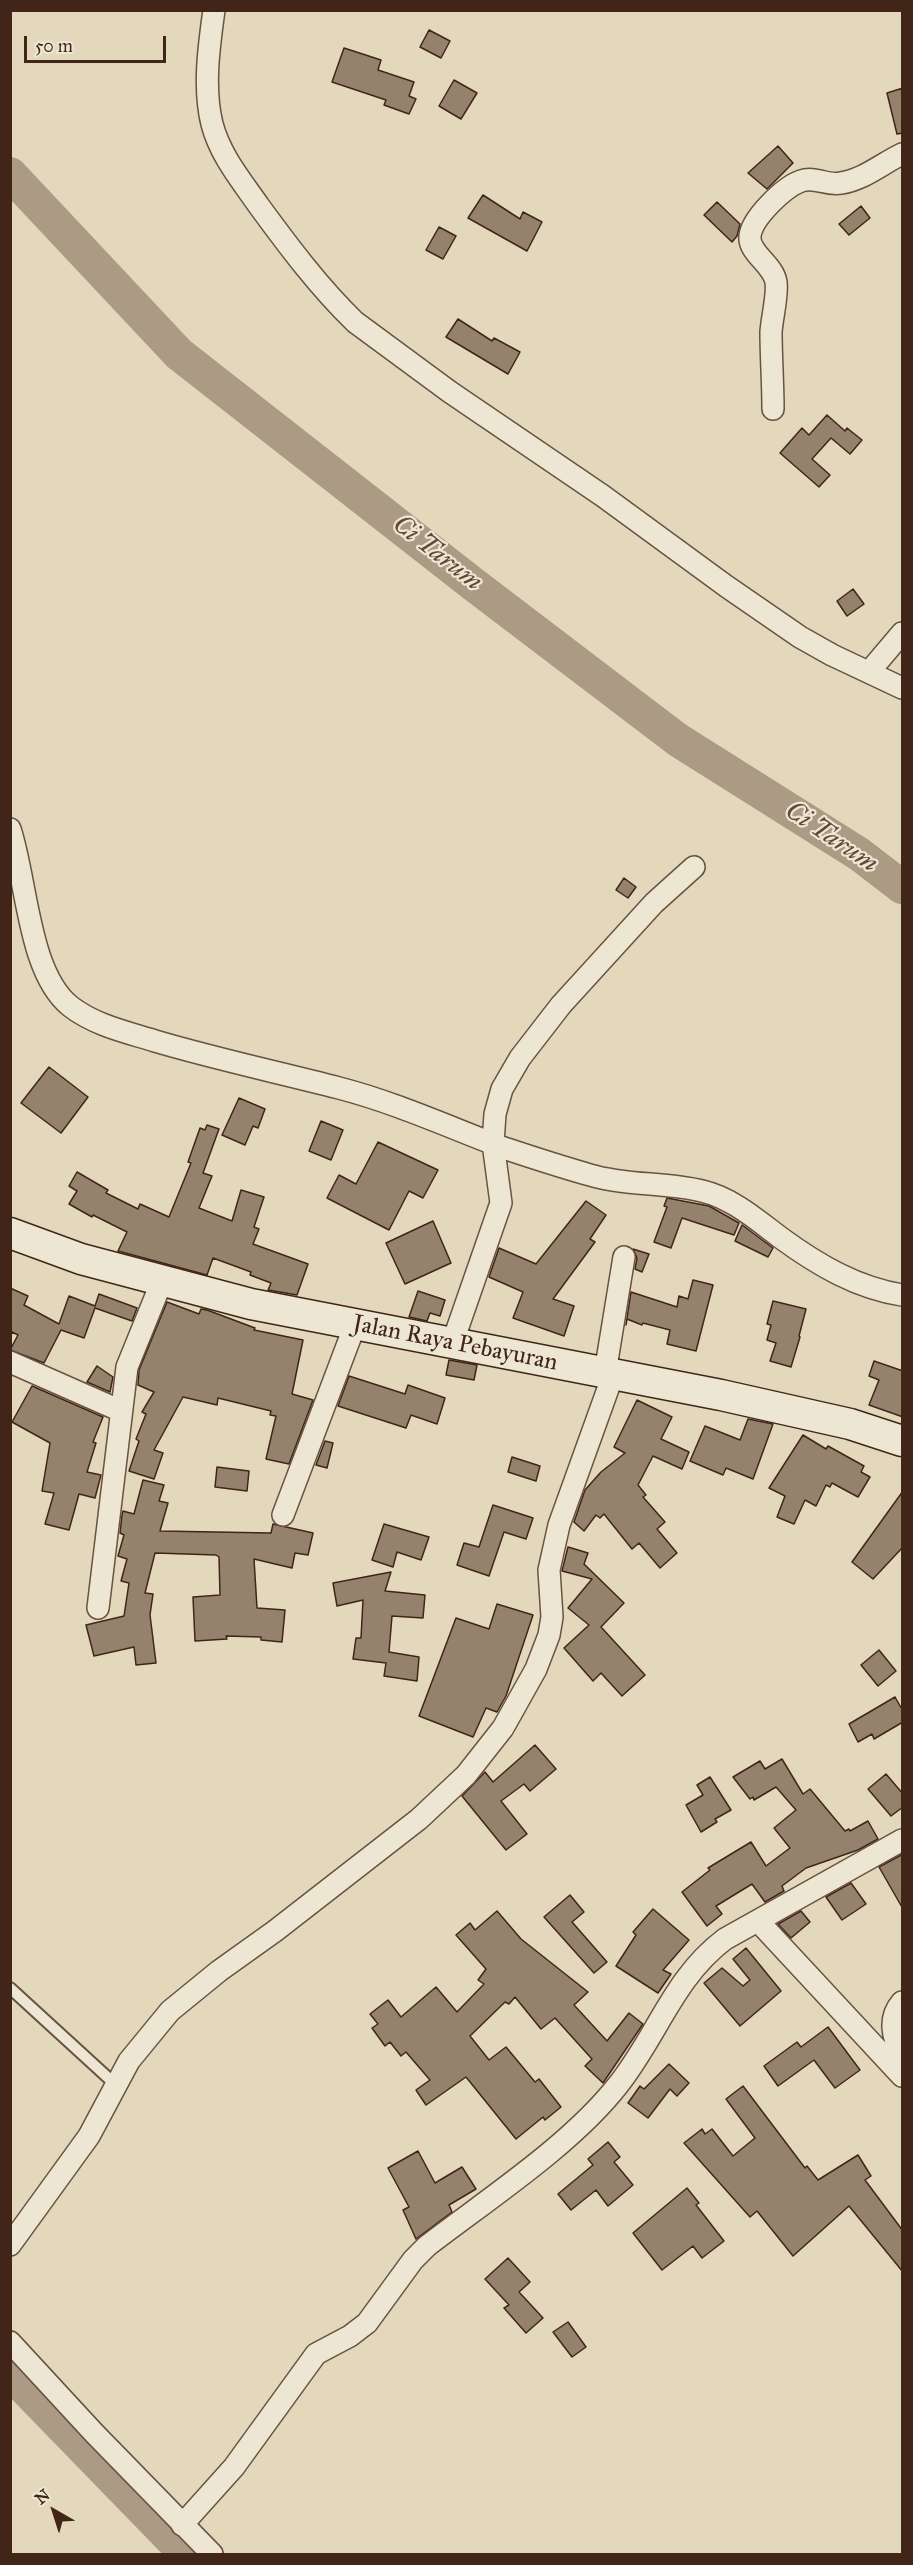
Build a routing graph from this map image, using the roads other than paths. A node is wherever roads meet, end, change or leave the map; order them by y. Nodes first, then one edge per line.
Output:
1 (214, 10) edge
2 (903, 154) edge
3 (773, 409) dead end
4 (903, 633) edge
5 (869, 672) junction
6 (903, 688) edge
7 (10, 829) edge
8 (694, 867) dead end
9 (500, 1146) junction
10 (10, 1233) edge
11 (624, 1257) dead end
12 (162, 1281) junction
13 (903, 1294) edge
14 (355, 1325) junction
15 (452, 1344) junction
16 (10, 1362) edge
17 (609, 1374) junction
18 (122, 1411) junction
19 (903, 1441) edge
20 (283, 1515) dead end
21 (98, 1608) dead end
22 (903, 1840) edge
23 (758, 1921) junction
24 (10, 1988) edge
25 (903, 2002) edge
26 (903, 2054) edge
27 (903, 2076) edge
28 (116, 2085) junction
29 (10, 2245) edge
30 (10, 2342) edge
31 (182, 2524) junction
32 (212, 2554) edge

1 - 5 street
2 - 3 street
4 - 5 street
5 - 6 street
7 - 9 street
8 - 9 street
9 - 13 street
9 - 15 street
10 - 12 main road, Jalan Raya Pebayuran
11 - 17 street
12 - 14 main road, Jalan Raya Pebayuran
12 - 18 street
14 - 15 main road, Jalan Raya Pebayuran
14 - 20 street
15 - 17 main road, Jalan Raya Pebayuran
16 - 18 street
17 - 19 main road, Jalan Raya Pebayuran
17 - 28 street
18 - 21 street
22 - 23 street
23 - 27 street
23 - 31 street
24 - 28 lane
25 - 26 street
28 - 29 street
30 - 31 street
31 - 32 street

